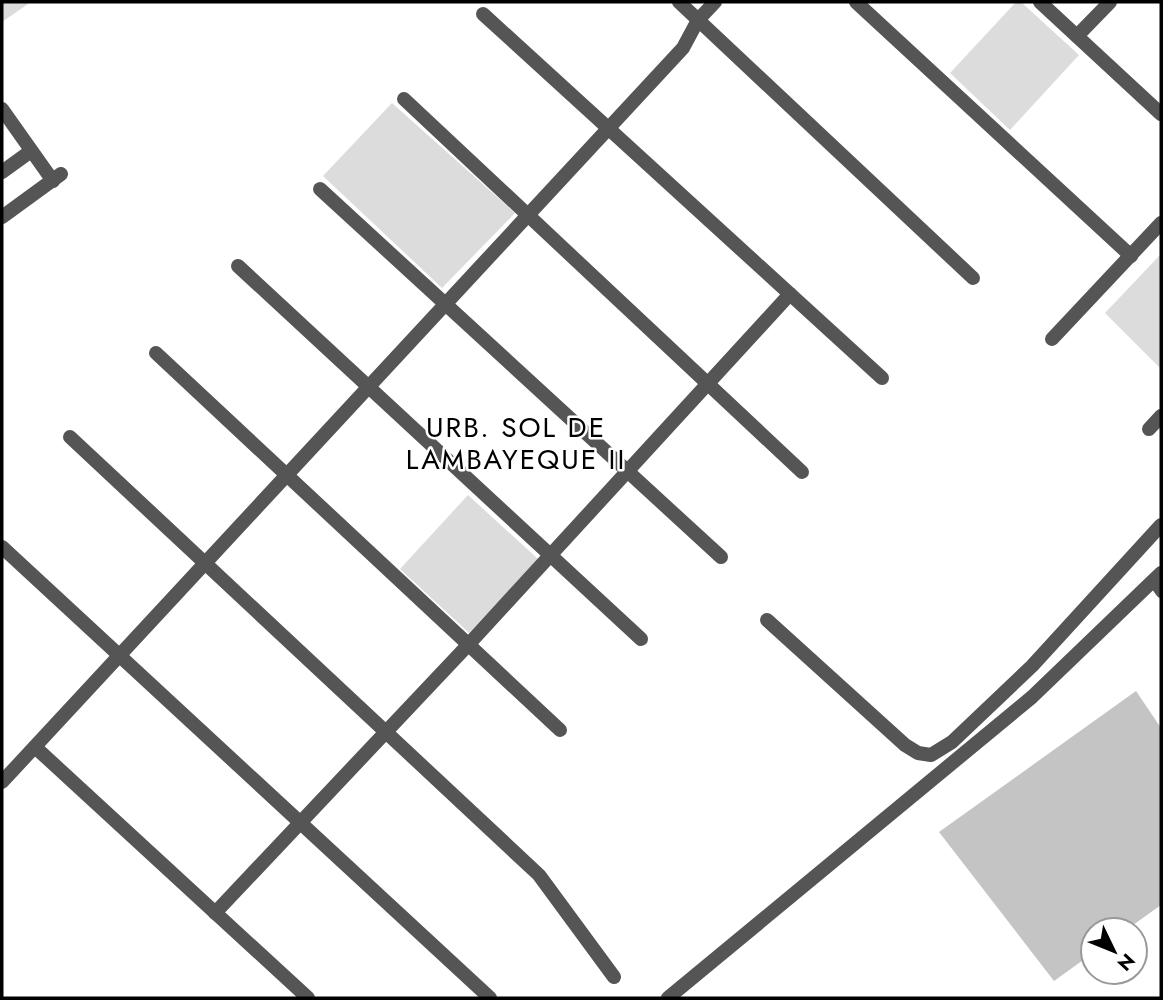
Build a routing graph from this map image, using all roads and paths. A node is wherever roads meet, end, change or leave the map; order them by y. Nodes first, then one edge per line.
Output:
1 (678, 2) edge
2 (715, 2) edge
3 (856, 2) edge
4 (1040, 2) edge
5 (1110, 2) edge
6 (483, 14) dead end
7 (698, 20) junction
8 (1077, 36) junction
9 (404, 99) dead end
10 (2, 109) edge
11 (1161, 114) edge
12 (608, 128) junction
13 (31, 151) junction
14 (2, 172) edge
15 (320, 189) dead end
16 (528, 215) junction
17 (2, 217) edge
18 (1161, 223) edge
19 (1130, 256) junction
20 (238, 266) dead end
21 (973, 278) dead end
22 (790, 294) junction
23 (446, 304) junction
24 (1052, 339) dead end
25 (156, 353) dead end
26 (882, 378) dead end
27 (708, 384) junction
28 (369, 387) junction
29 (1161, 416) edge
30 (1149, 429) dead end
31 (70, 437) dead end
32 (628, 471) junction
33 (802, 472) dead end
34 (287, 476) junction
35 (1161, 525) edge
36 (2, 547) edge
37 (550, 556) junction
38 (721, 557) dead end
39 (206, 563) junction
40 (1159, 583) edge
41 (767, 620) dead end
42 (640, 639) dead end
43 (468, 645) junction
44 (120, 656) junction
45 (387, 730) junction
46 (560, 730) dead end
47 (35, 747) junction
48 (2, 782) edge
49 (300, 822) junction
50 (215, 913) junction
51 (614, 977) dead end
52 (308, 998) edge
53 (490, 998) edge
54 (668, 998) edge

1 - 7 street
2 - 7 street
3 - 19 street
4 - 8 street
5 - 8 street
6 - 12 street
7 - 12 street
7 - 21 street
8 - 11 street
9 - 16 street
10 - 13 street
12 - 16 street
12 - 22 street
13 - 14 street
13 - 17 street
15 - 23 street
16 - 23 street
16 - 27 street
18 - 19 street
19 - 24 street
20 - 28 street
22 - 26 street
22 - 27 street
23 - 28 street
23 - 32 street
25 - 34 street
27 - 32 street
27 - 33 street
28 - 34 street
28 - 37 street
29 - 30 street
31 - 39 street
32 - 37 street
32 - 38 street
34 - 39 street
34 - 43 street
35 - 41 street
36 - 44 street
37 - 42 street
37 - 43 street
39 - 44 street
39 - 45 street
40 - 54 street
43 - 45 street
43 - 46 street
44 - 47 street
44 - 49 street
45 - 49 street
45 - 51 street
47 - 48 street
47 - 50 street
49 - 50 street
49 - 53 street
50 - 52 street

